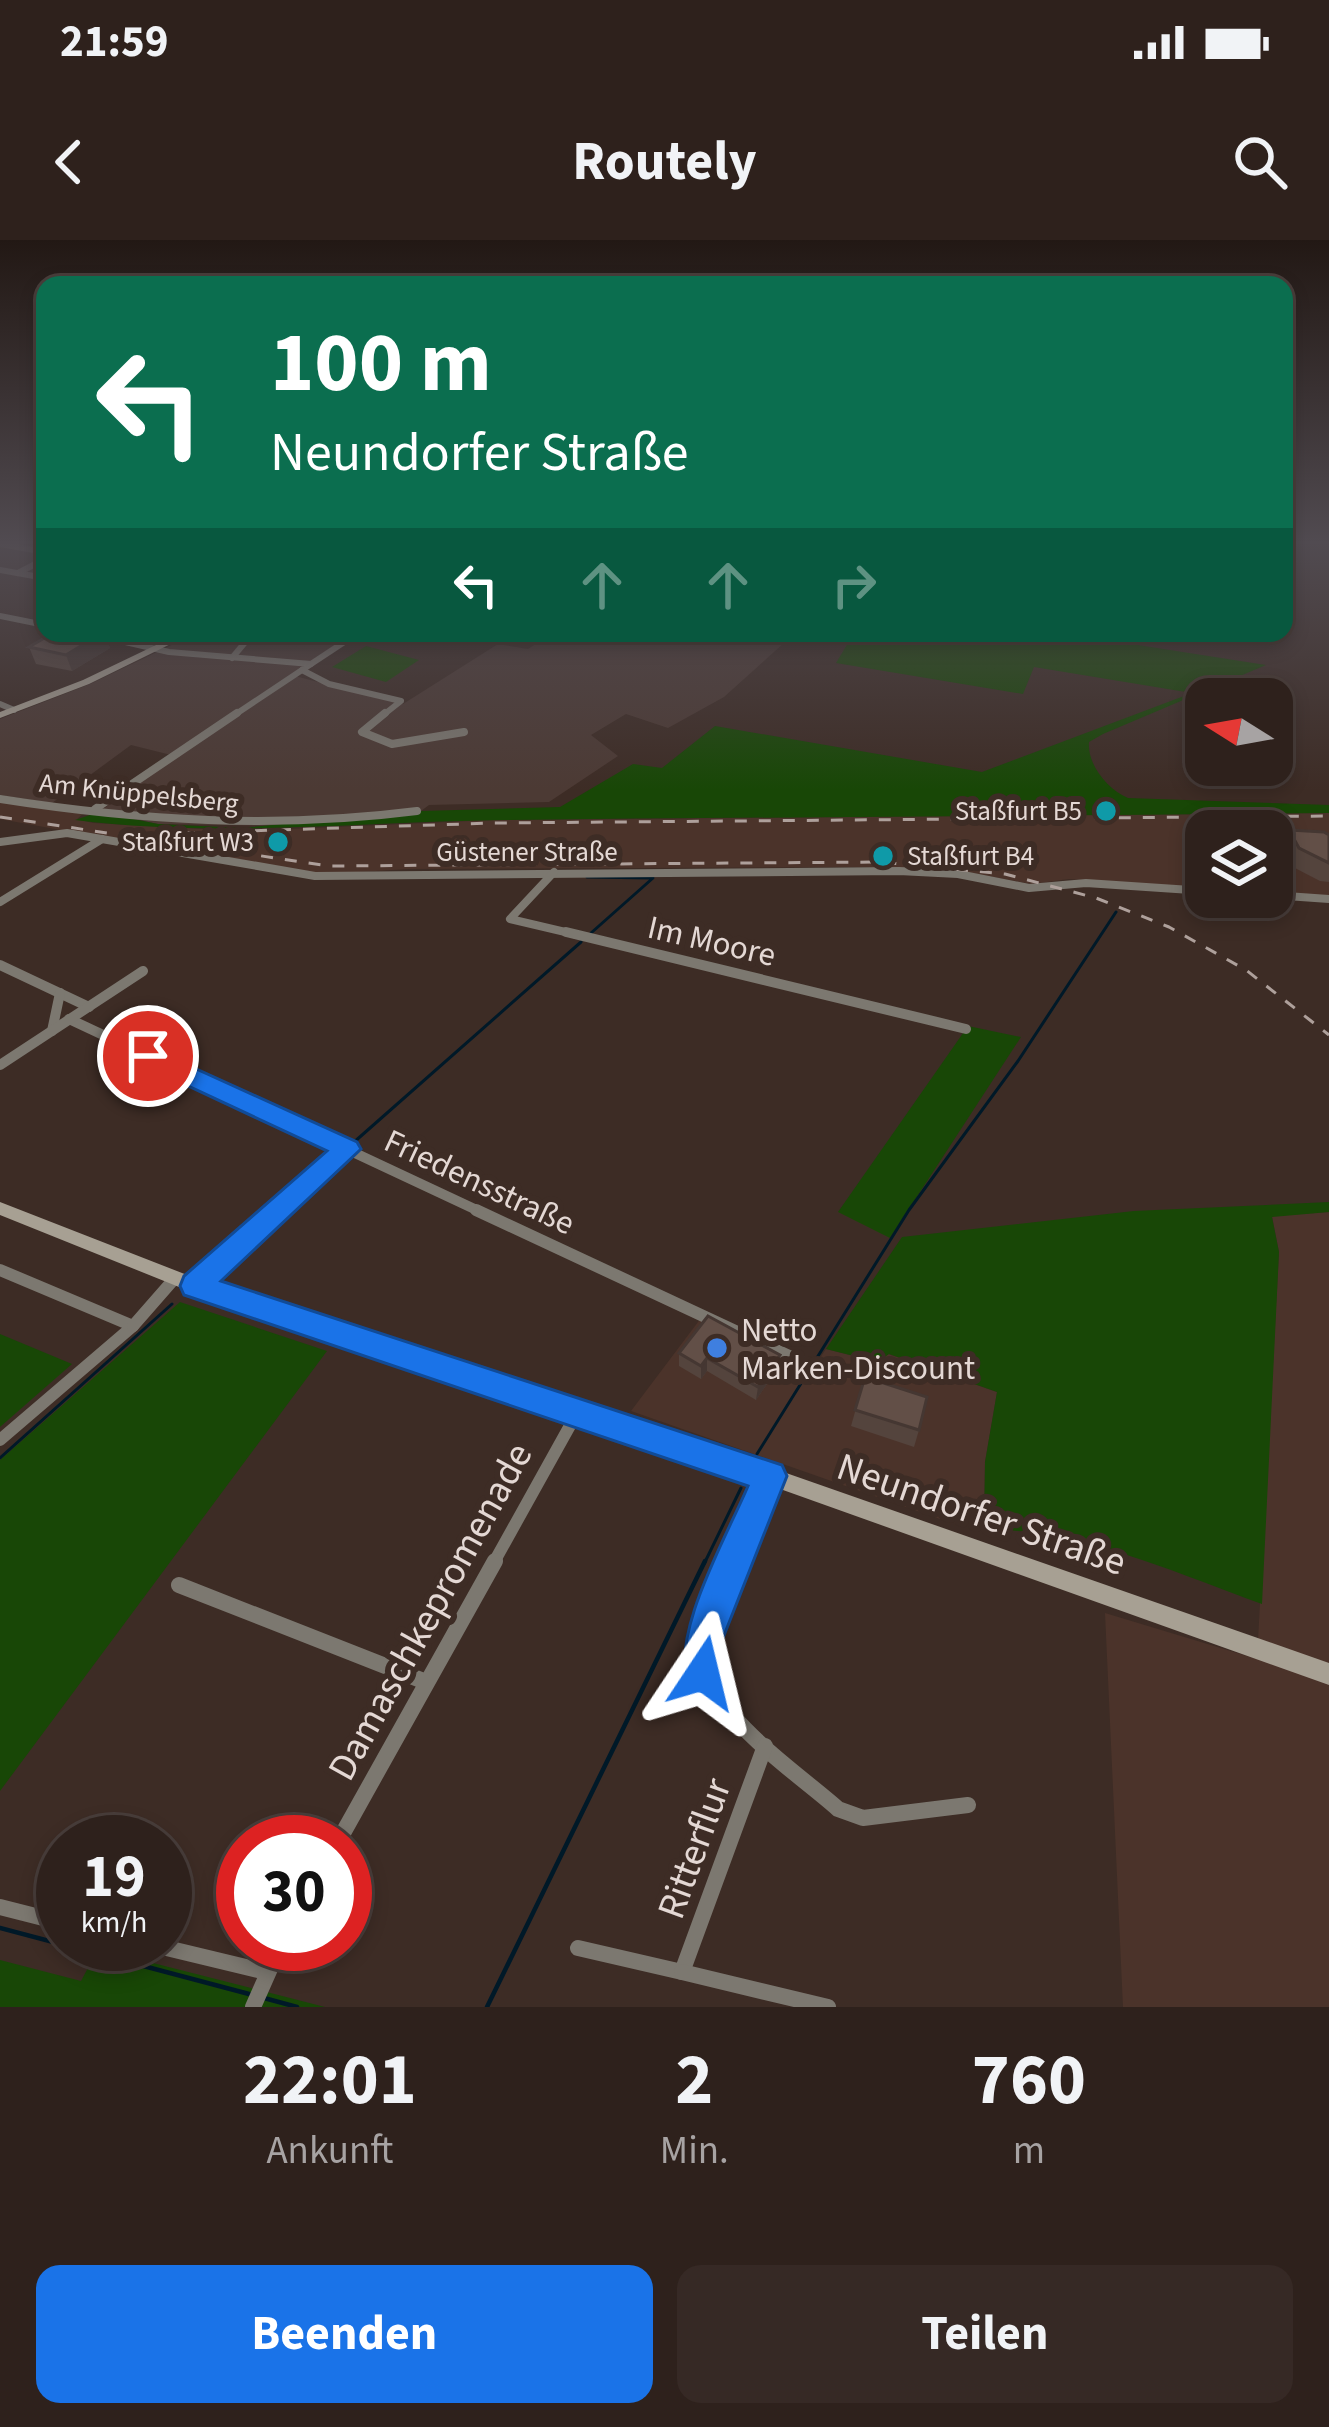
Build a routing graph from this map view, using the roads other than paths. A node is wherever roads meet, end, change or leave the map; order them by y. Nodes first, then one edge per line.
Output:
1 (133, 642) edge
2 (169, 642) edge
3 (245, 642) edge
4 (344, 642) edge
5 (159, 647) junction
6 (232, 658) junction
7 (311, 664) junction
8 (302, 670) junction
9 (0, 704) edge
10 (14, 710) junction
11 (0, 715) edge
12 (464, 732) dead end
13 (0, 799) edge
14 (95, 808) junction
15 (417, 811) dead end
16 (102, 839) junction
17 (0, 842) edge
18 (554, 872) junction
19 (1185, 890) edge
20 (1293, 896) edge
21 (1329, 899) edge
22 (0, 902) edge
23 (0, 965) edge
24 (143, 971) dead end
25 (60, 993) junction
26 (89, 1007) junction
27 (69, 1019) junction
28 (966, 1028) dead end
29 (52, 1030) junction
30 (0, 1065) edge
31 (347, 1149) junction
32 (0, 1208) edge
33 (0, 1270) edge
34 (185, 1282) junction
35 (133, 1325) junction
36 (802, 1362) dead end
37 (577, 1413) junction
38 (0, 1440) edge
39 (769, 1476) junction
40 (179, 1585) dead end
41 (1329, 1674) edge
42 (426, 1682) junction
43 (766, 1745) junction
44 (968, 1804) dead end
45 (353, 1815) edge
46 (0, 1907) edge
47 (36, 1916) edge
48 (578, 1948) dead end
49 (192, 1957) edge
50 (267, 1971) edge
51 (682, 1972) junction
52 (263, 1979) junction
53 (254, 2007) edge
54 (828, 2007) edge

1 - 5 street
2 - 5 main road
3 - 6 street
4 - 7 street
5 - 6 street
5 - 10 main road
6 - 7 street
7 - 8 street
8 - 12 street
8 - 14 street
9 - 10 street
10 - 11 main road
13 - 14 street, Am Knüppelsberg
14 - 15 street, Am Knüppelsberg
16 - 17 street, Güstener Straße
16 - 18 street, Güstener Straße
16 - 22 street
18 - 19 street, Güstener Straße
18 - 28 street, Im Moore
20 - 21 street
23 - 25 street
24 - 26 street
25 - 26 street
25 - 29 street
26 - 27 street
27 - 29 street
27 - 31 street, Friedensstraße
29 - 30 street
31 - 34 street
31 - 36 street, Friedensstraße
32 - 34 main road, Neundorfer Straße
33 - 35 street
34 - 35 street
34 - 37 main road, Neundorfer Straße
35 - 38 street
37 - 39 main road, Neundorfer Straße
37 - 42 street, Damaschkepromenade
39 - 41 main road, Neundorfer Straße
39 - 43 street, Ritterflur
40 - 42 street
42 - 45 street, Damaschkepromenade
43 - 44 street, Ritterflur
43 - 51 street, Ritterflur
46 - 47 street
48 - 51 street, Ritterflur
49 - 52 street
50 - 52 street
51 - 54 street, Ritterflur
52 - 53 street

